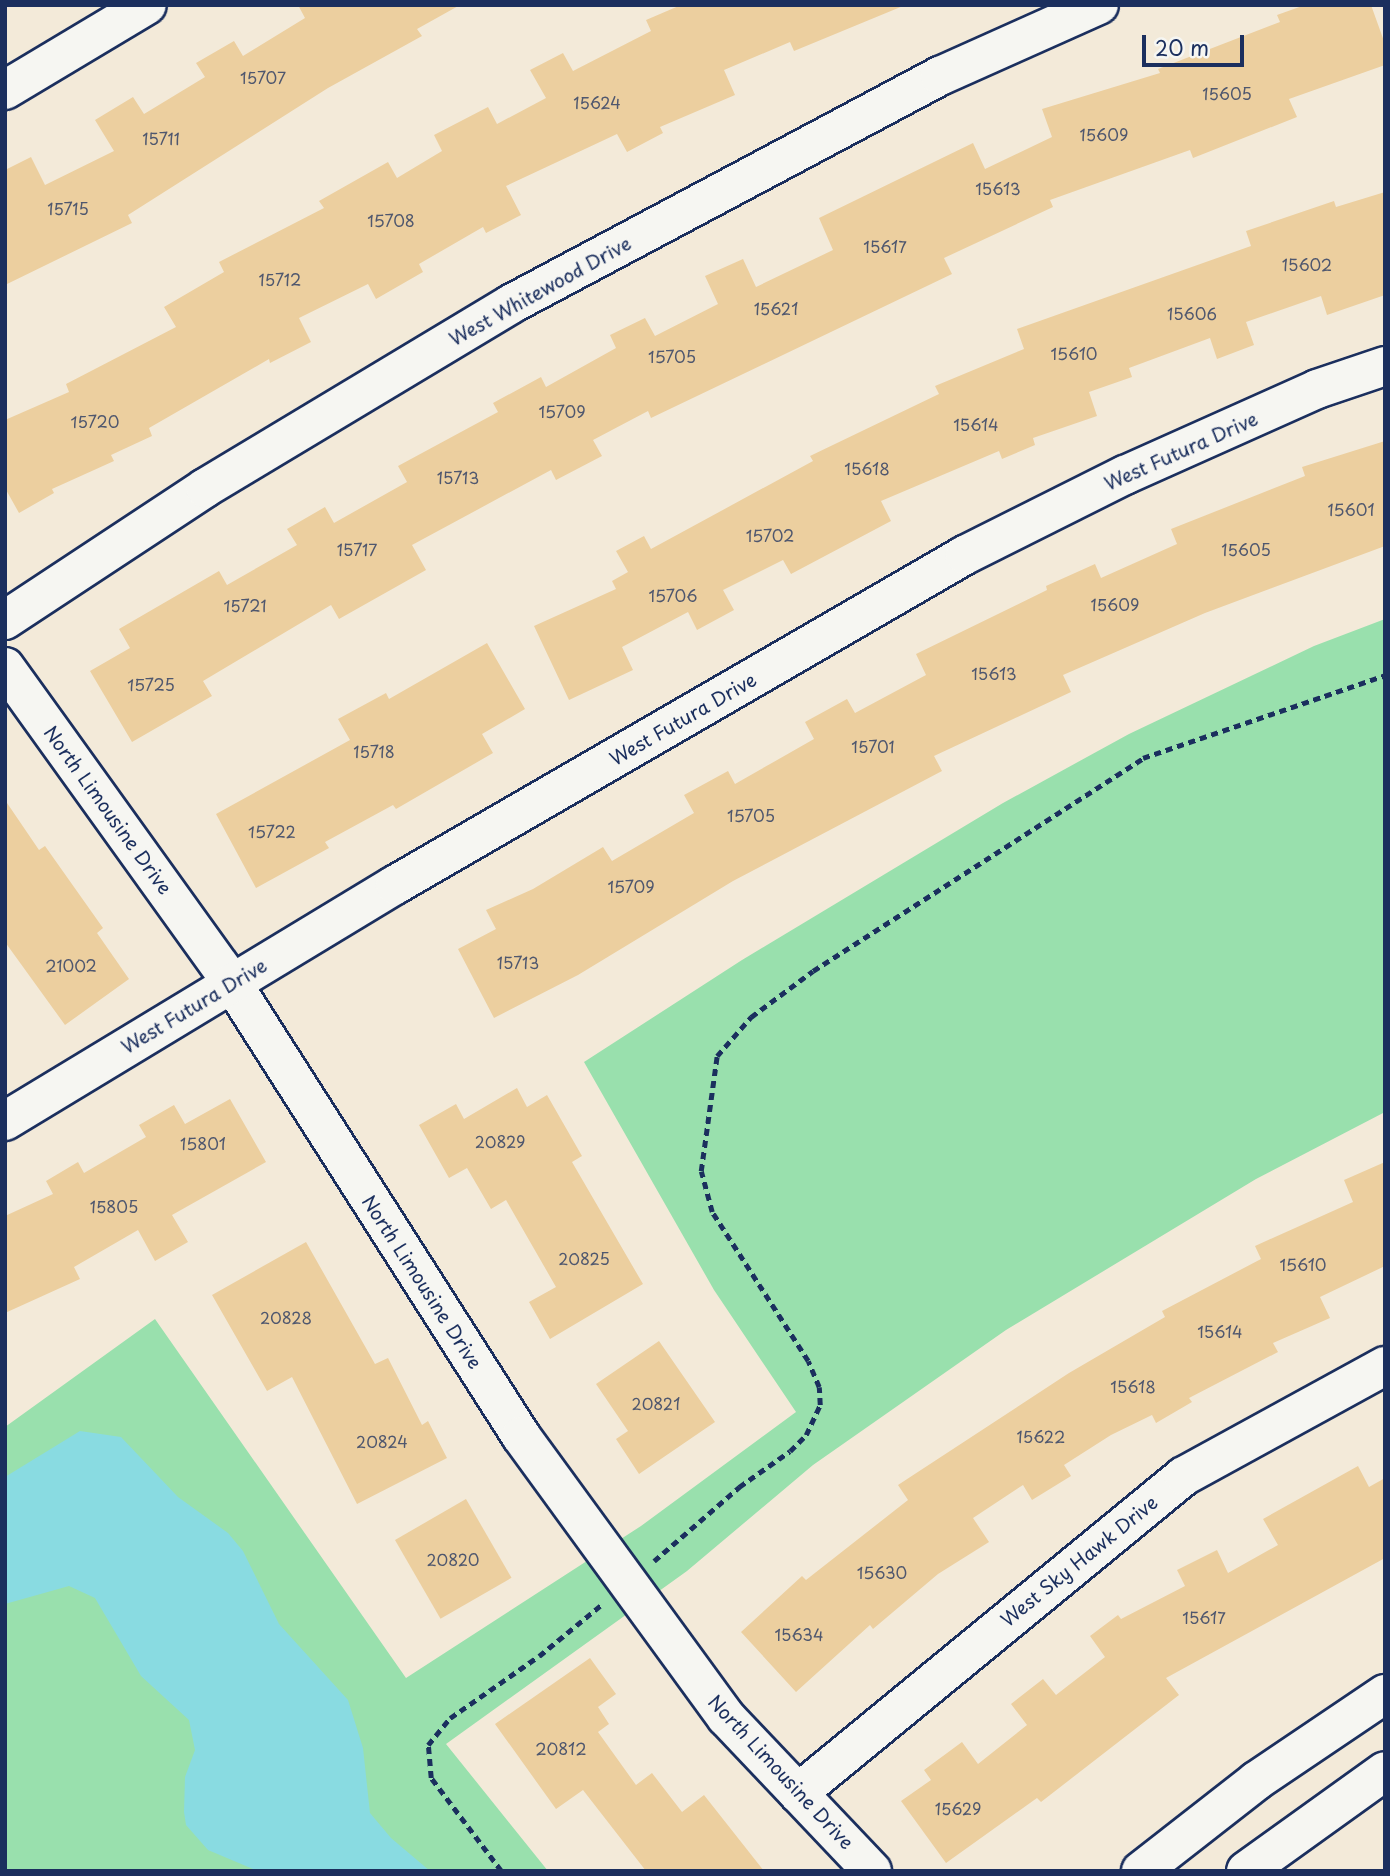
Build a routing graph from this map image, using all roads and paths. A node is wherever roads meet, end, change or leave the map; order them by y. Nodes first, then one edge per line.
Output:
1 (147, 5) edge
2 (1099, 5) edge
3 (5, 90) edge
4 (1385, 366) edge
5 (5, 620) edge
6 (5, 667) edge
7 (1385, 675) edge
8 (232, 983) junction
9 (5, 1121) edge
10 (1385, 1366) edge
11 (628, 1583) junction
12 (1385, 1693) edge
13 (1385, 1771) edge
14 (798, 1793) junction
15 (500, 1871) edge
16 (872, 1871) edge
17 (1142, 1871) edge
18 (1246, 1871) edge

1 - 3 street
2 - 5 street, West Whitewood Drive
4 - 8 street, West Futura Drive
6 - 8 street, North Limousine Drive
7 - 11 path
8 - 9 street, West Futura Drive
8 - 11 street, North Limousine Drive
10 - 14 street, West Sky Hawk Drive
11 - 14 street, North Limousine Drive
11 - 15 path
12 - 17 street
13 - 18 street
14 - 16 street, North Limousine Drive

